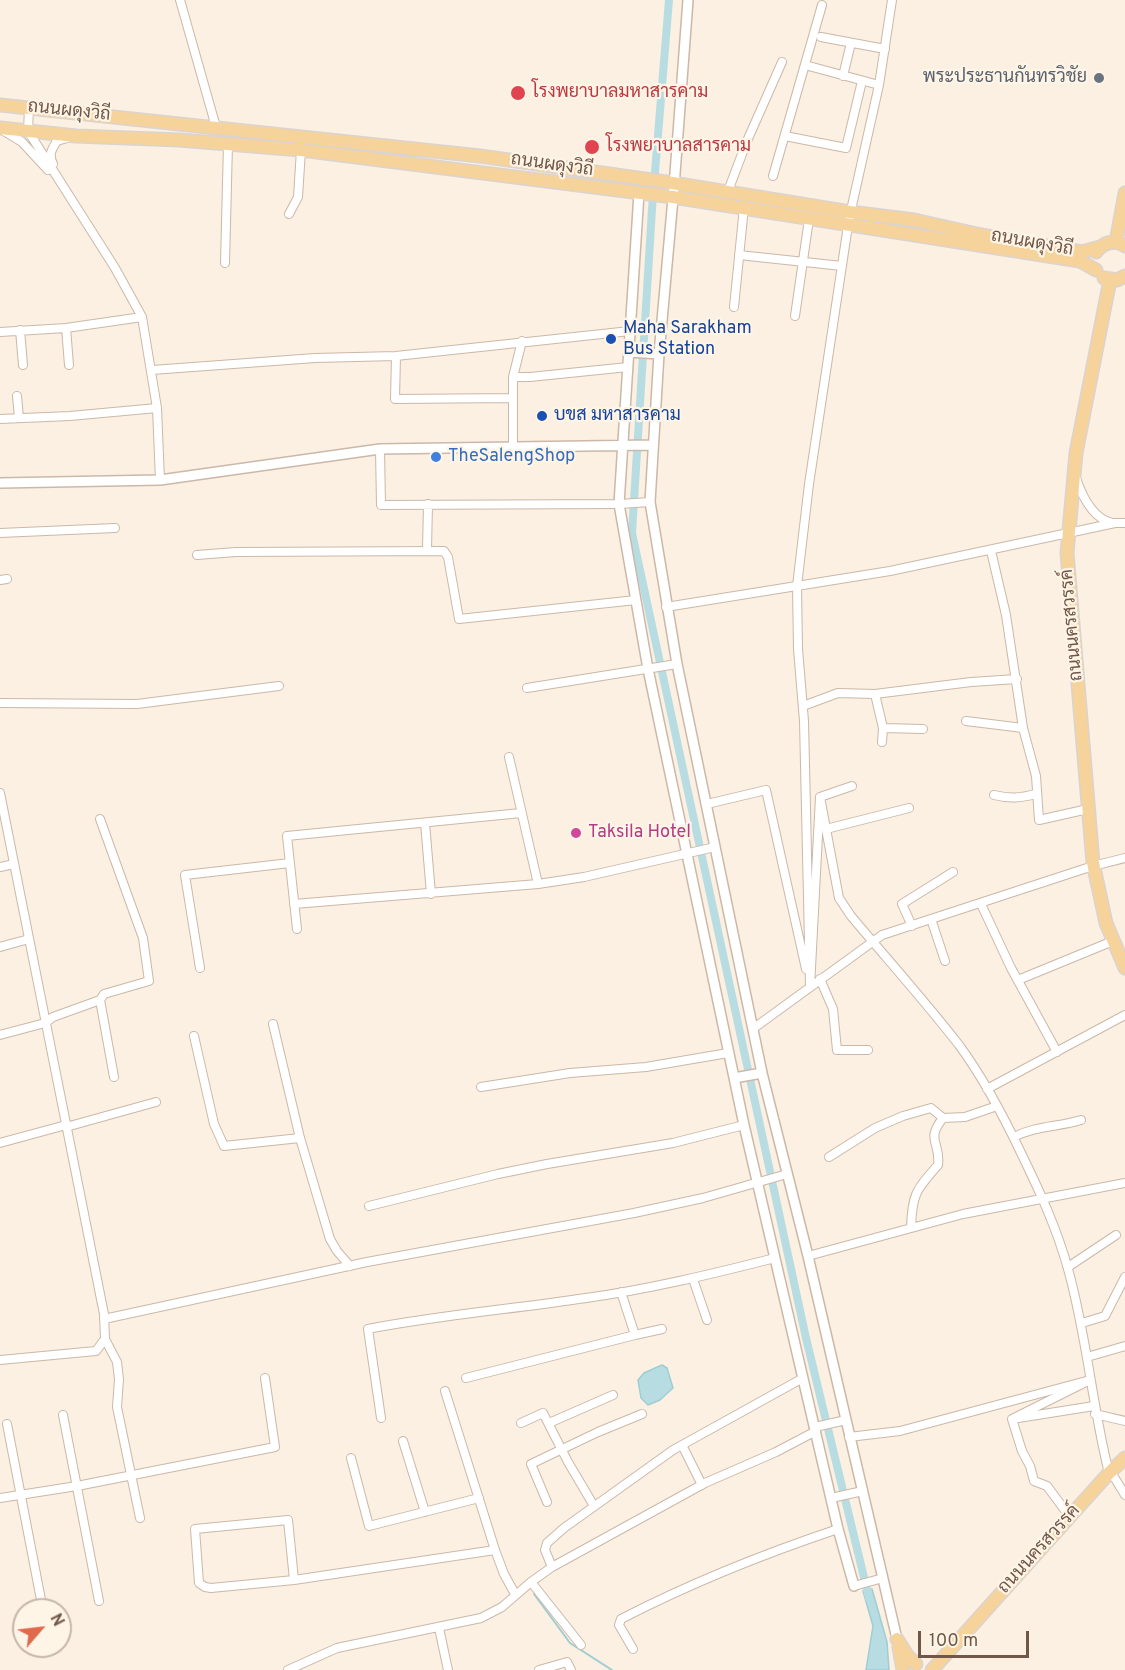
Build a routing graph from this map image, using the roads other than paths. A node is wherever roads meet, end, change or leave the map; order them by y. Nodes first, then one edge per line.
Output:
1 (180, 0) edge
2 (688, 0) edge
3 (892, 0) edge
4 (822, 5) dead end
5 (821, 37) dead end
6 (850, 42) junction
7 (885, 50) junction
8 (783, 62) dead end
9 (805, 65) junction
10 (843, 76) junction
11 (862, 81) junction
12 (879, 85) junction
13 (0, 105) edge
14 (29, 108) junction
15 (216, 127) junction
16 (0, 128) edge
17 (28, 131) junction
18 (76, 136) junction
19 (785, 136) junction
20 (215, 142) junction
21 (228, 144) junction
22 (301, 150) junction
23 (773, 176) dead end
24 (670, 182) junction
25 (63, 187) junction
26 (728, 191) junction
27 (1125, 193) edge
28 (643, 194) junction
29 (669, 196) junction
30 (744, 207) junction
31 (289, 214) dead end
32 (849, 218) junction
33 (808, 226) dead end
34 (1120, 244) edge
35 (1100, 247) junction
36 (739, 255) junction
37 (225, 263) dead end
38 (803, 263) junction
39 (842, 266) junction
40 (1096, 270) junction
41 (1125, 276) edge
42 (1110, 280) junction
43 (735, 307) dead end
44 (795, 316) dead end
45 (142, 317) junction
46 (66, 328) junction
47 (20, 330) junction
48 (630, 331) junction
49 (0, 332) edge
50 (522, 341) junction
51 (629, 352) junction
52 (659, 354) junction
53 (396, 356) junction
54 (23, 365) dead end
55 (69, 365) dead end
56 (628, 366) junction
57 (152, 370) junction
58 (513, 377) junction
59 (17, 396) dead end
60 (512, 398) junction
61 (157, 408) junction
62 (19, 418) junction
63 (0, 419) edge
64 (513, 446) junction
65 (622, 446) junction
66 (652, 446) junction
67 (380, 449) junction
68 (1074, 471) junction
69 (160, 480) junction
70 (0, 483) edge
71 (650, 502) junction
72 (428, 504) junction
73 (619, 504) junction
74 (1114, 523) junction
75 (1125, 523) edge
76 (115, 528) dead end
77 (0, 533) edge
78 (1068, 534) junction
79 (427, 550) junction
80 (991, 551) junction
81 (196, 555) dead end
82 (797, 586) junction
83 (636, 600) junction
84 (666, 607) junction
85 (677, 664) junction
86 (648, 669) junction
87 (1017, 679) junction
88 (279, 686) dead end
89 (527, 688) dead end
90 (875, 694) junction
91 (0, 703) edge
92 (803, 706) junction
93 (966, 721) dead end
94 (883, 728) junction
95 (1023, 728) junction
96 (923, 729) dead end
97 (882, 742) dead end
98 (509, 758) dead end
99 (852, 786) dead end
100 (1036, 794) junction
101 (994, 795) dead end
102 (820, 797) junction
103 (0, 798) edge
104 (706, 804) junction
105 (909, 808) dead end
106 (1088, 809) junction
107 (520, 813) junction
108 (100, 819) dead end
109 (425, 823) junction
110 (826, 829) junction
111 (715, 847) junction
112 (686, 854) junction
113 (1125, 858) edge
114 (290, 863) junction
115 (14, 864) junction
116 (1093, 866) junction
117 (0, 867) edge
118 (953, 872) dead end
119 (538, 884) junction
120 (431, 894) junction
121 (294, 904) junction
122 (981, 904) junction
123 (931, 919) junction
124 (912, 926) junction
125 (297, 929) dead end
126 (29, 939) junction
127 (872, 941) junction
128 (1113, 941) junction
129 (0, 947) edge
130 (945, 961) dead end
131 (200, 968) dead end
132 (1125, 968) edge
133 (820, 979) junction
134 (1018, 980) junction
135 (810, 987) junction
136 (100, 1000) junction
137 (1125, 1015) edge
138 (45, 1023) junction
139 (273, 1024) dead end
140 (754, 1028) junction
141 (0, 1035) edge
142 (194, 1036) dead end
143 (868, 1050) dead end
144 (1057, 1052) junction
145 (728, 1053) junction
146 (762, 1073) junction
147 (114, 1077) dead end
148 (734, 1078) junction
149 (481, 1087) dead end
150 (987, 1089) junction
151 (156, 1102) dead end
152 (997, 1106) junction
153 (943, 1118) junction
154 (1081, 1120) dead end
155 (744, 1125) junction
156 (66, 1126) junction
157 (1014, 1137) junction
158 (300, 1138) junction
159 (0, 1143) edge
160 (829, 1157) dead end
161 (787, 1174) junction
162 (757, 1182) junction
163 (1125, 1183) edge
164 (1043, 1198) junction
165 (369, 1206) dead end
166 (911, 1228) junction
167 (1116, 1235) dead end
168 (808, 1256) junction
169 (775, 1258) junction
170 (350, 1266) junction
171 (1068, 1267) junction
172 (1125, 1277) edge
173 (693, 1280) junction
174 (621, 1292) junction
175 (104, 1319) junction
176 (706, 1320) dead end
177 (1082, 1323) junction
178 (662, 1329) dead end
179 (635, 1335) junction
180 (105, 1339) junction
181 (1125, 1346) edge
182 (1087, 1357) junction
183 (0, 1360) edge
184 (265, 1378) dead end
185 (466, 1378) dead end
186 (803, 1378) junction
187 (1090, 1380) junction
188 (445, 1391) dead end
189 (613, 1395) dead end
190 (1094, 1410) junction
191 (642, 1414) dead end
192 (63, 1415) dead end
193 (381, 1418) dead end
194 (1012, 1419) junction
195 (846, 1420) junction
196 (1125, 1421) edge
197 (521, 1423) dead end
198 (549, 1423) junction
199 (7, 1424) dead end
200 (815, 1429) junction
201 (849, 1437) junction
202 (403, 1441) dead end
203 (682, 1445) junction
204 (562, 1449) junction
205 (351, 1458) dead end
206 (1125, 1458) edge
207 (1110, 1473) junction
208 (132, 1475) junction
209 (702, 1485) junction
210 (77, 1486) junction
211 (863, 1491) junction
212 (22, 1495) junction
213 (1125, 1495) edge
214 (0, 1498) edge
215 (478, 1498) junction
216 (831, 1498) junction
217 (547, 1502) dead end
218 (594, 1506) junction
219 (425, 1512) junction
220 (1070, 1517) junction
221 (140, 1518) dead end
222 (838, 1529) junction
223 (495, 1550) junction
224 (552, 1567) junction
225 (883, 1578) junction
226 (294, 1580) junction
227 (531, 1582) junction
228 (854, 1586) joint
229 (515, 1594) junction
230 (41, 1598) edge
231 (99, 1601) dead end
232 (439, 1628) junction
233 (897, 1640) junction
234 (581, 1645) dead end
235 (633, 1649) dead end
236 (920, 1666) edge
237 (934, 1667) edge
238 (288, 1670) edge
239 (448, 1670) edge
240 (539, 1670) edge
241 (572, 1670) edge
242 (903, 1670) edge

1 - 15 street
2 - 24 street
3 - 7 street
4 - 9 street
5 - 6 street
6 - 7 street
6 - 10 street
7 - 12 street
8 - 26 street
9 - 10 street
9 - 19 street
10 - 11 street
11 - 12 street
11 - 19 street
12 - 32 street
13 - 14 main road, ถนนผดุงวิถี
14 - 15 main road, ถนนผดุงวิถี
14 - 17 street
15 - 20 main road
15 - 24 main road, ถนนผดุงวิถี
16 - 17 main road, ถนนผดุงวิถี
16 - 25 street
17 - 18 main road, ถนนผดุงวิถี
17 - 25 street
18 - 20 main road, ถนนผดุงวิถี
18 - 25 street
19 - 23 street
20 - 21 main road, ถนนผดุงวิถี
21 - 22 main road, ถนนผดุงวิถี
21 - 37 street
22 - 28 main road, ถนนผดุงวิถี
22 - 31 street
24 - 26 main road, ถนนผดุงวิถี
24 - 29 street
25 - 45 street
26 - 32 main road, ถนนผดุงวิถี
27 - 34 main road
28 - 29 main road, ถนนผดุงวิถี
28 - 48 street
29 - 30 main road, ถนนผดุงวิถี
29 - 52 street
30 - 32 main road, ถนนผดุงวิถี
30 - 36 street
32 - 35 main road, ถนนผดุงวิถี
32 - 39 street
32 - 40 main road, ถนนผดุงวิถี
33 - 38 street
34 - 35 main road, ถนนผดุงวิถี
35 - 40 main road
36 - 38 street
36 - 43 street
38 - 39 street
38 - 44 street
39 - 82 street
40 - 42 main road, ถนนผดุงวิถี
41 - 42 main road
42 - 68 main road, ถนนนครสวรรค์
45 - 46 street
45 - 57 street
46 - 47 street
46 - 55 street
47 - 49 street
47 - 54 street
48 - 50 street
48 - 51 street
50 - 53 street
50 - 58 street
51 - 52 street
51 - 56 street
52 - 66 street
53 - 57 street
53 - 60 street
56 - 58 street
56 - 65 street
57 - 61 street
58 - 60 street
59 - 62 street
60 - 64 street
61 - 62 street
61 - 69 street
62 - 63 street
64 - 65 street
64 - 67 street
65 - 66 street
65 - 73 street
66 - 71 street
67 - 69 street
67 - 72 street
68 - 74 street
68 - 78 main road, ถนนนครสวรรค์
69 - 70 street
71 - 73 street
71 - 84 street
72 - 73 street
72 - 79 street
73 - 83 street
74 - 75 street
74 - 78 street
76 - 77 street
78 - 80 street
78 - 106 main road, ถนนนครสวรรค์
79 - 81 street
79 - 83 street
80 - 82 street
80 - 87 street
82 - 84 street
82 - 92 street
83 - 86 street
84 - 85 street
85 - 86 street
85 - 104 street
86 - 89 street
86 - 112 street
87 - 90 street
87 - 95 street
88 - 91 street
90 - 92 street
90 - 94 street
92 - 135 street
93 - 95 street
94 - 96 street
94 - 97 street
95 - 100 street
98 - 107 street
99 - 102 street
100 - 101 street
100 - 106 street
102 - 110 street
102 - 135 street
103 - 115 street
104 - 111 street
104 - 135 street
105 - 110 street
106 - 116 main road, ถนนนครสวรรค์
107 - 109 street
107 - 119 street
108 - 136 street
109 - 114 street
109 - 120 street
110 - 127 street
111 - 112 street
111 - 140 street
112 - 119 street
112 - 145 street
113 - 116 street
114 - 121 street
114 - 131 street
115 - 117 street
115 - 126 street
116 - 122 street
116 - 128 main road, ถนนนครสวรรค์
118 - 124 street
119 - 120 street
120 - 121 street
121 - 125 street
122 - 123 street
122 - 134 street
123 - 124 street
123 - 130 street
124 - 127 street
126 - 129 street
126 - 138 street
127 - 133 street
127 - 150 street
128 - 132 main road, ถนนนครสวรรค์
128 - 134 street
133 - 135 street
133 - 143 street
134 - 144 street
135 - 140 street
136 - 138 street
136 - 147 street
137 - 144 street
138 - 141 street
138 - 156 street
139 - 158 street
140 - 146 street
142 - 158 street
144 - 150 street
145 - 148 street
145 - 149 street
146 - 148 street
146 - 161 street
148 - 155 street
150 - 152 street
151 - 156 street
152 - 153 street
152 - 157 street
153 - 160 street
153 - 166 street
154 - 157 street
155 - 162 street
155 - 165 street
156 - 159 street
156 - 175 street
157 - 164 street
158 - 170 street
161 - 162 street
161 - 168 street
162 - 169 street
162 - 170 street
163 - 164 street
164 - 166 street
164 - 171 street
166 - 168 street
167 - 171 street
168 - 195 street
169 - 173 street
169 - 186 street
170 - 175 street
171 - 177 street
172 - 177 street
173 - 174 street
173 - 176 street
174 - 179 street
174 - 193 street
175 - 180 street
177 - 182 street
178 - 179 street
179 - 185 street
180 - 183 street
180 - 208 street
181 - 182 street
182 - 187 street
184 - 208 street
186 - 200 street
186 - 203 street
187 - 190 street
187 - 194 street
187 - 201 street
188 - 215 street
189 - 198 street
190 - 194 street
190 - 196 street
190 - 207 street
191 - 204 street
192 - 210 street
194 - 220 street
195 - 200 street
195 - 201 street
197 - 198 street
198 - 204 street
199 - 212 street
200 - 209 street
200 - 216 street
201 - 211 street
202 - 219 street
203 - 209 street
203 - 218 street
204 - 217 street
204 - 218 street
205 - 219 street
206 - 207 main road, ถนนนครสวรรค์
207 - 213 street
207 - 220 main road, ถนนนครสวรรค์
208 - 210 street
208 - 221 street
209 - 224 street
210 - 212 street
210 - 231 street
211 - 216 street
211 - 225 street
212 - 214 street
212 - 230 street
215 - 219 street
215 - 223 street
216 - 222 street
218 - 224 street
220 - 237 main road, ถนนนครสวรรค์
222 - 228 street
222 - 235 street
223 - 226 street
223 - 229 street
224 - 227 street
225 - 228 street
225 - 233 street
226 - 226 street
227 - 229 street
227 - 234 street
229 - 232 street
232 - 238 street
232 - 239 street
233 - 236 main road
233 - 242 main road
236 - 237 main road
236 - 242 main road
240 - 241 street

